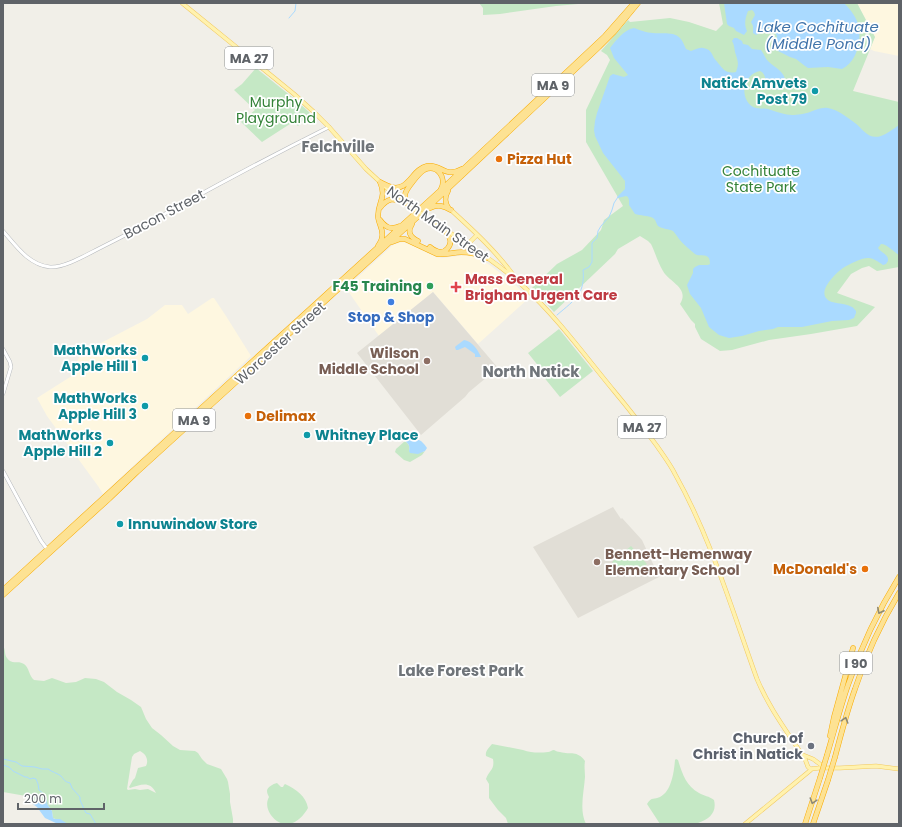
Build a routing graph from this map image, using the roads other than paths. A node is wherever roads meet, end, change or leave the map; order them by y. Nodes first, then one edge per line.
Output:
1 (182, 3) edge
2 (634, 3) edge
3 (638, 3) edge
4 (329, 127) junction
5 (470, 163) junction
6 (380, 182) junction
7 (451, 186) junction
8 (435, 196) junction
9 (405, 203) junction
10 (413, 208) junction
11 (379, 209) junction
12 (451, 210) junction
13 (422, 213) junction
14 (379, 218) junction
15 (414, 220) junction
16 (405, 223) junction
17 (443, 228) junction
18 (3, 231) edge
19 (477, 235) junction
20 (467, 245) junction
21 (386, 246) junction
22 (375, 251) junction
23 (487, 258) junction
24 (518, 282) junction
25 (3, 349) edge
26 (3, 394) edge
27 (3, 471) edge
28 (48, 549) junction
29 (899, 577) edge
30 (3, 590) edge
31 (899, 593) edge
32 (3, 595) edge
33 (853, 648) dead end
34 (802, 755) junction
35 (827, 755) junction
36 (812, 759) junction
37 (816, 762) junction
38 (807, 765) junction
39 (826, 768) junction
40 (814, 769) junction
41 (899, 769) edge
42 (802, 779) junction
43 (745, 824) edge
44 (805, 824) edge
45 (813, 824) edge

1 - 4 main road, North Main Street / MA 27
2 - 5 highway, Worcester Street / MA 9
3 - 7 highway, Worcester Street / MA 9
4 - 6 main road, North Main Street / MA 27
4 - 18 street, Bacon Street
5 - 6 highway
5 - 8 highway, Worcester Street / MA 9
6 - 9 main road, North Main Street / MA 27
6 - 11 highway
7 - 12 highway
7 - 13 highway, Worcester Street / MA 9
8 - 10 highway
8 - 16 highway, Worcester Street / MA 9
9 - 10 main road, North Main Street / MA 27
9 - 11 highway
10 - 17 main road, North Main Street / MA 27, bridge
11 - 14 highway
12 - 13 highway
12 - 19 main road, North Main Street
13 - 15 highway, Worcester Street / MA 9
14 - 16 highway
14 - 22 highway
15 - 17 highway
15 - 21 highway, Worcester Street / MA 9
16 - 22 highway, Worcester Street / MA 9
17 - 20 main road, North Main Street / MA 27
19 - 20 main road
19 - 24 main road, North Main Street
20 - 23 main road, North Main Street / MA 27
21 - 23 highway
21 - 32 highway, Worcester Street / MA 9
22 - 28 highway, Worcester Street / MA 9
23 - 24 main road, North Main Street / MA 27
24 - 34 main road, North Main Street / MA 27
25 - 26 street
27 - 28 street
28 - 30 highway, Worcester Street / MA 9
29 -> 35 highway, I 90
45 -> 31 highway, I 90, bridge
33 - 35 highway
34 - 36 main road
34 - 38 main road, North Main Street / MA 27
35 -> 44 highway, I 90, bridge
36 - 37 main road
36 - 38 main road
37 - 39 main road
37 - 40 main road
38 - 40 main road
38 - 42 main road
39 - 40 main road
39 - 41 main road
40 - 42 main road
42 - 43 main road

